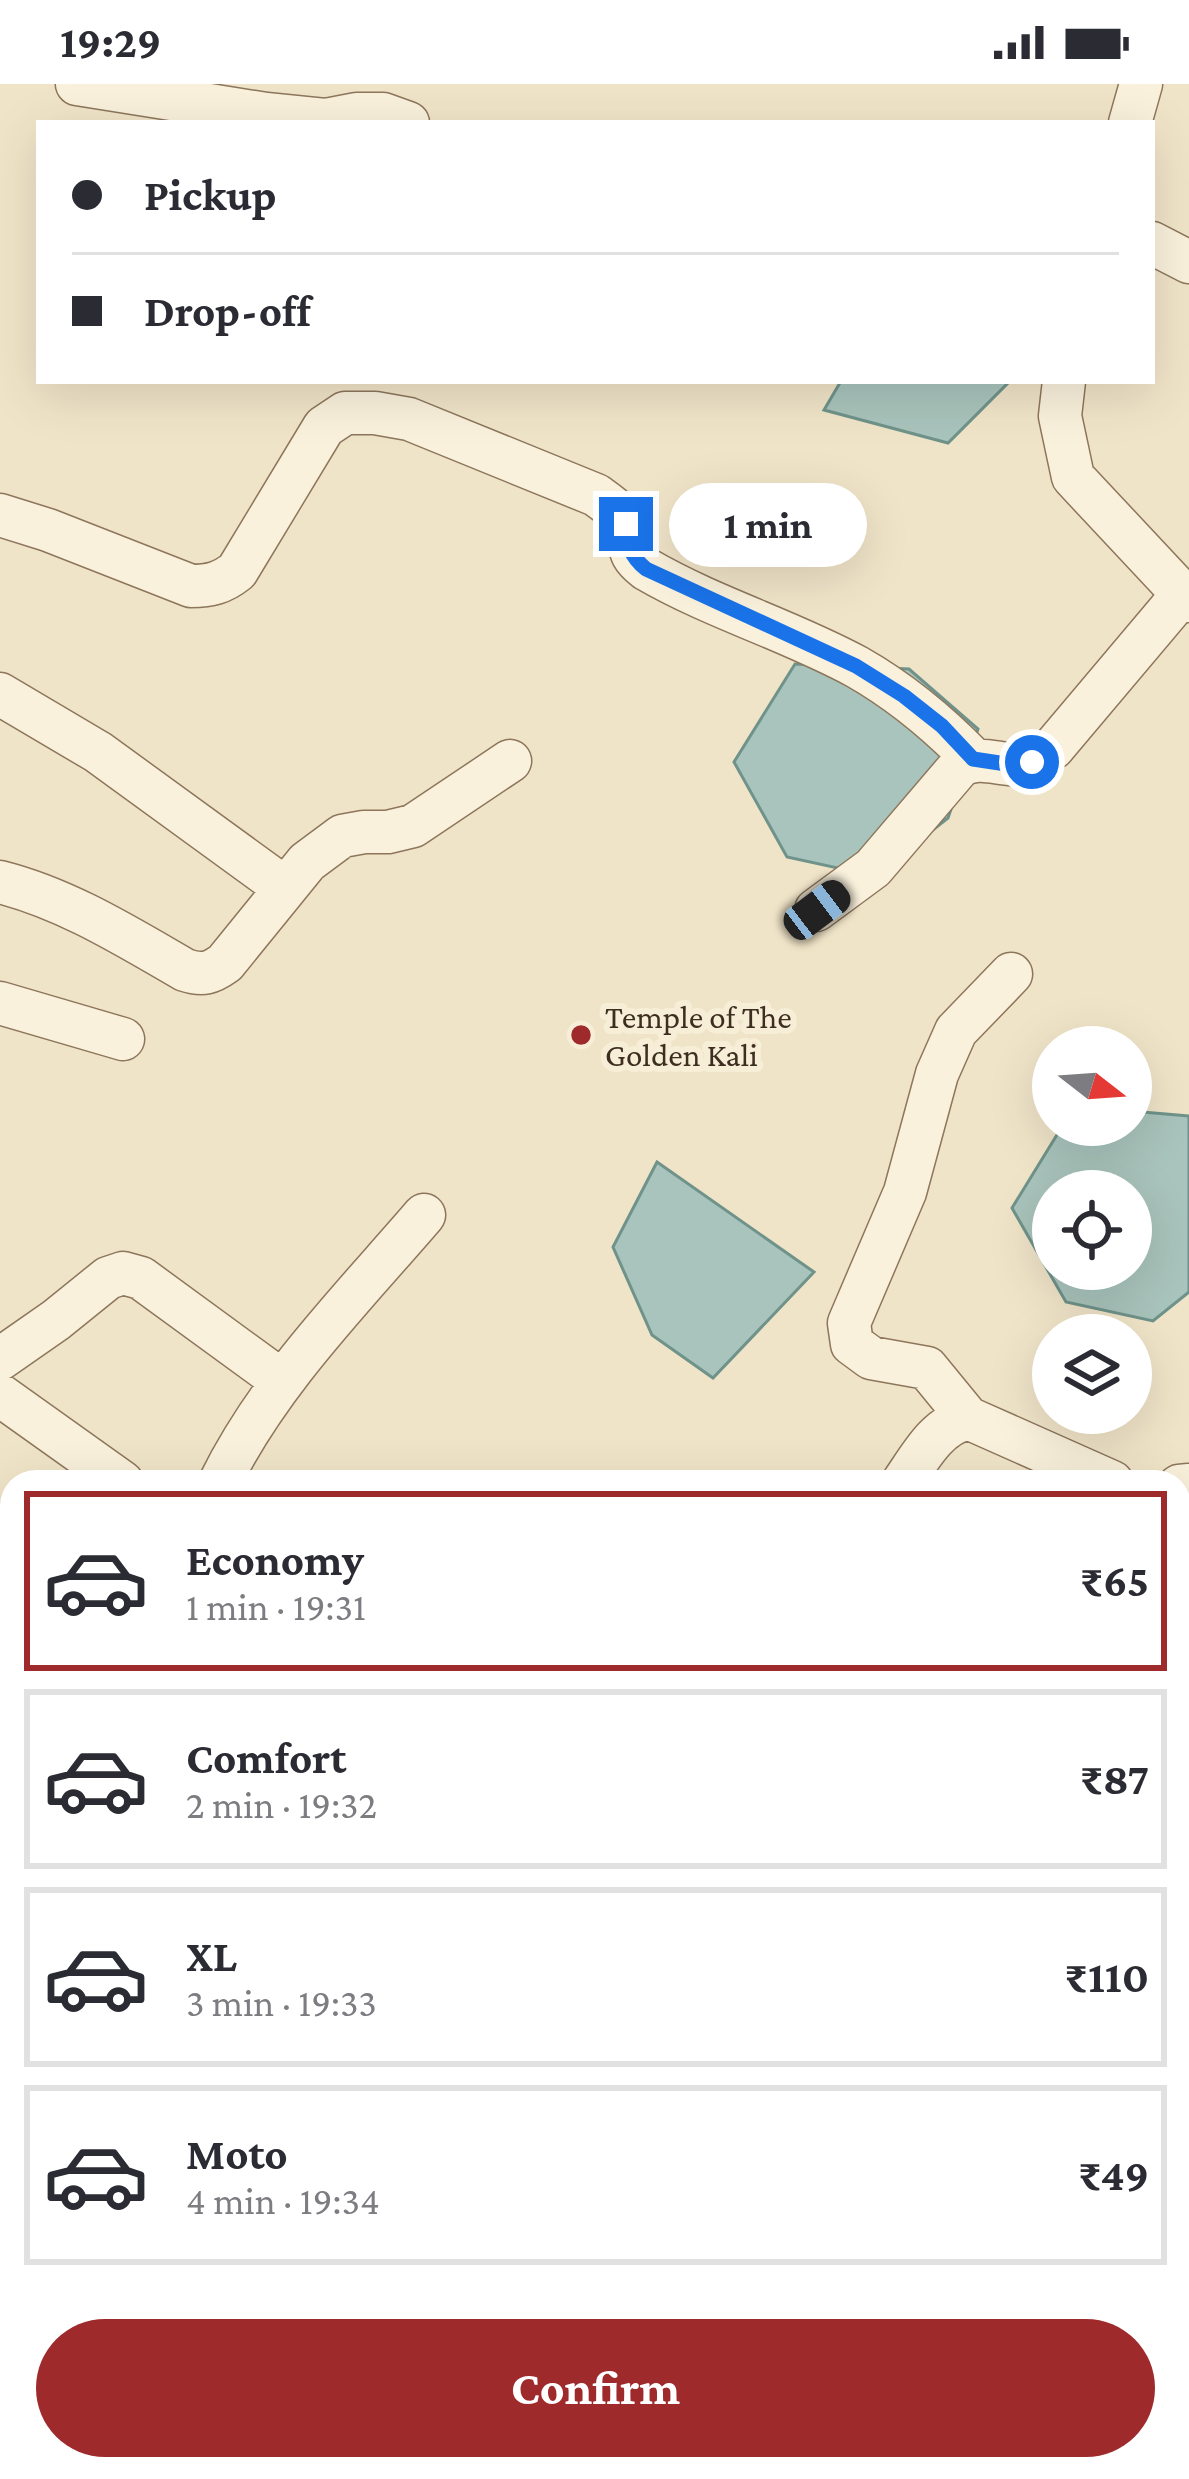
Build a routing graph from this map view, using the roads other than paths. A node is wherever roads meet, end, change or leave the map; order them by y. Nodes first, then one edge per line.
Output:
1 (77, 84) edge
2 (1141, 84) edge
3 (325, 120) edge
4 (325, 120) edge
5 (400, 120) edge
6 (1131, 120) edge
7 (1155, 245) edge
8 (1189, 262) edge
9 (1064, 384) edge
10 (0, 515) edge
11 (1186, 598) edge
12 (0, 694) edge
13 (973, 759) junction
14 (510, 761) dead end
15 (0, 882) edge
16 (285, 888) junction
17 (817, 910) dead end
18 (1012, 974) dead end
19 (0, 1003) edge
20 (123, 1039) dead end
21 (424, 1215) dead end
22 (0, 1359) edge
23 (281, 1381) junction
24 (0, 1394) edge
25 (968, 1418) junction
26 (105, 1470) edge
27 (226, 1470) edge
28 (911, 1470) edge
29 (1085, 1470) edge

1 - 3 street
2 - 6 street
4 - 5 street
7 - 8 street
9 - 11 street
10 - 13 street
11 - 13 street
12 - 16 street
13 - 17 street
14 - 16 street
15 - 16 street
18 - 25 street
19 - 20 street
21 - 23 street
22 - 23 street
23 - 27 street
24 - 26 street
25 - 28 street
25 - 29 street

